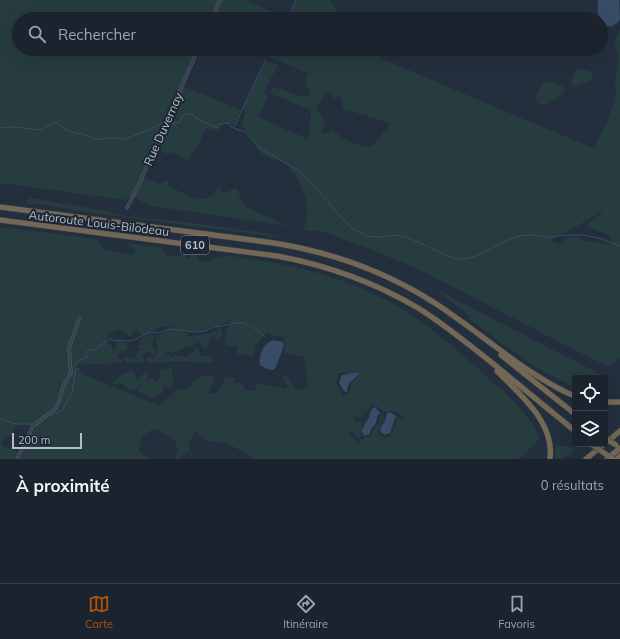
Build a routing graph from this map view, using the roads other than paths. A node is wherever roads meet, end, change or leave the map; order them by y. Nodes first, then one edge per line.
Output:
1 (220, 0) edge
2 (215, 12) edge
3 (195, 56) edge
4 (0, 207) edge
5 (127, 208) dead end
6 (0, 220) edge
7 (79, 319) dead end
8 (463, 323) junction
9 (481, 355) junction
10 (572, 395) edge
11 (608, 402) edge
12 (620, 402) edge
13 (572, 412) edge
14 (572, 429) edge
15 (620, 431) edge
16 (608, 440) edge
17 (608, 441) edge
18 (596, 447) edge
19 (601, 447) edge
20 (620, 448) edge
21 (620, 456) edge
22 (17, 459) edge
23 (550, 459) edge
24 (586, 459) edge
25 (607, 459) edge
26 (614, 459) edge
27 (617, 459) edge

1 - 2 street
3 - 5 street, Rue Duvernay
4 - 8 highway, Autoroute Louis-Bilodeau / 610
6 - 9 highway, Autoroute Louis-Bilodeau / 610
7 - 22 street
8 - 10 highway
8 - 13 highway
9 - 14 highway
9 - 23 highway
11 - 12 highway
15 - 17 highway
16 - 20 highway, bridge
18 - 26 highway, bridge
19 - 24 highway
20 - 25 highway
21 - 27 highway

